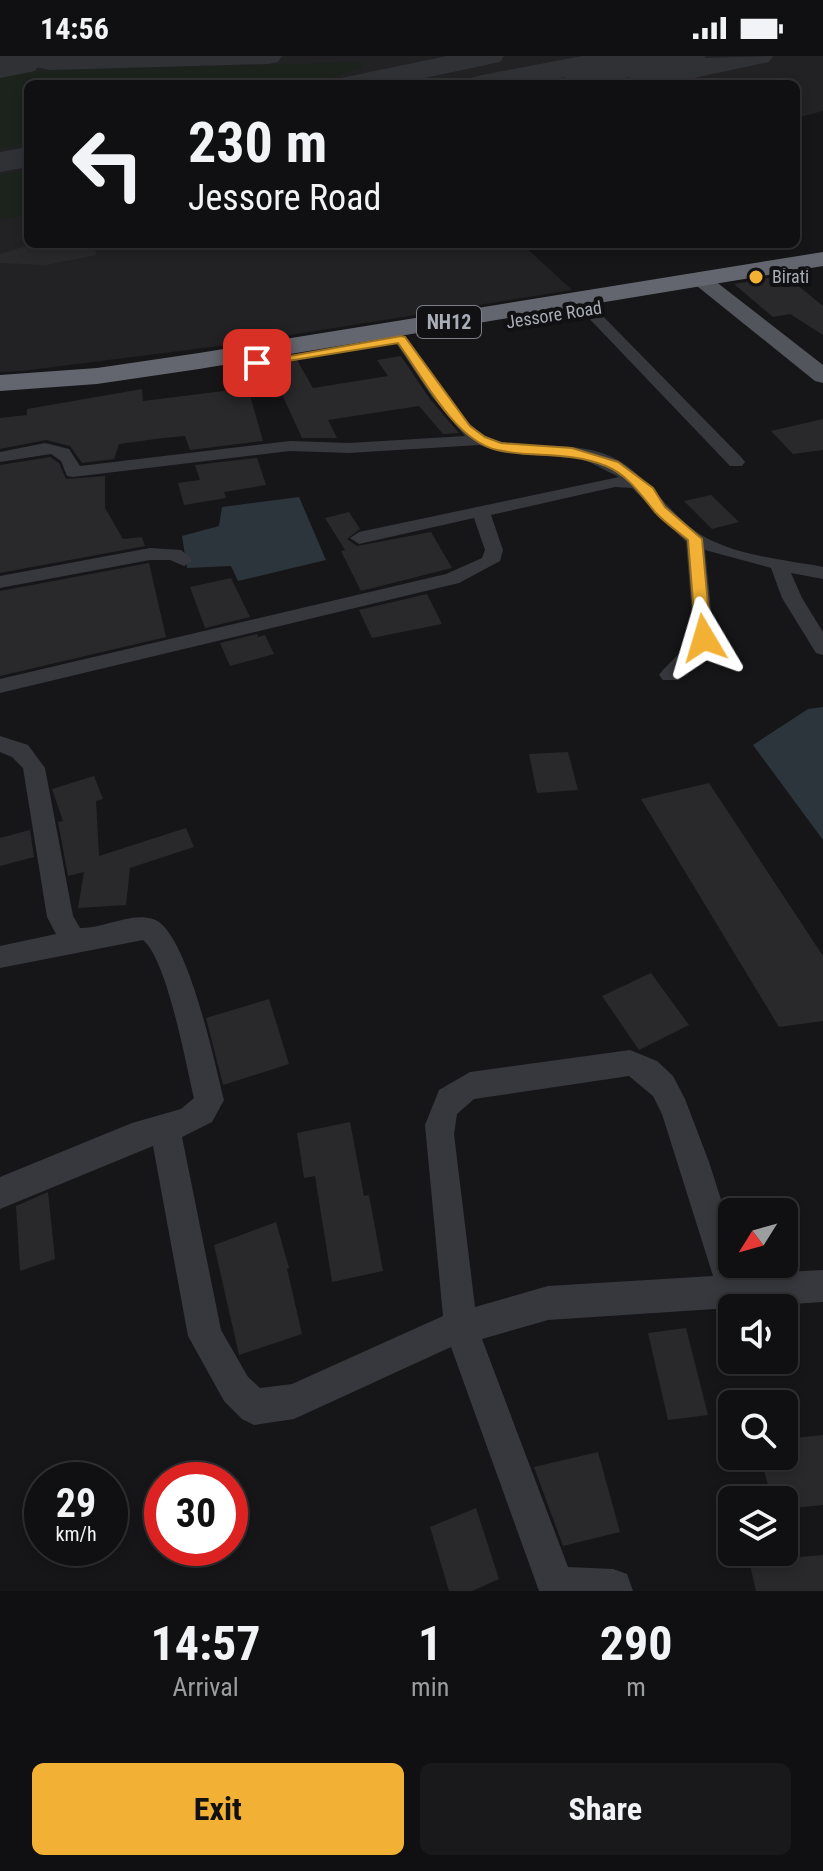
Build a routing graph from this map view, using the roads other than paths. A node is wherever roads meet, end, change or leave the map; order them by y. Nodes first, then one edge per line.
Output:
1 (823, 259) edge
2 (823, 274) edge
3 (707, 284) junction
4 (588, 309) junction
5 (401, 340) junction
6 (823, 376) edge
7 (0, 383) edge
8 (0, 394) edge
9 (481, 440) junction
10 (0, 457) edge
11 (736, 462) dead end
12 (635, 483) junction
13 (481, 512) junction
14 (359, 538) dead end
15 (695, 539) junction
16 (184, 560) dead end
17 (778, 563) junction
18 (823, 573) edge
19 (0, 582) edge
20 (823, 648) edge
21 (670, 675) dead end
22 (0, 686) edge
23 (0, 744) edge
24 (81, 940) junction
25 (0, 957) edge
26 (165, 1128) junction
27 (0, 1193) edge
28 (823, 1286) edge
29 (733, 1289) junction
30 (461, 1328) junction
31 (614, 1591) edge

1 - 3 highway, NH12
2 - 3 highway, Jessore Road / NH12
3 - 4 highway, Jessore Road / NH12
3 - 6 main road
3 - 7 highway, NH12
4 - 5 highway, Jessore Road / NH12
4 - 11 street
5 - 8 highway, Jessore Road / NH12
5 - 9 street
9 - 10 street
9 - 12 street
12 - 13 street
12 - 15 street
13 - 14 street
13 - 22 street
15 - 17 street
15 - 21 street
16 - 19 street
17 - 18 street
17 - 20 street
23 - 24 street
24 - 25 street
24 - 26 street
26 - 27 street
26 - 30 street
28 - 29 street
29 - 30 street
29 - 30 street
30 - 31 street

